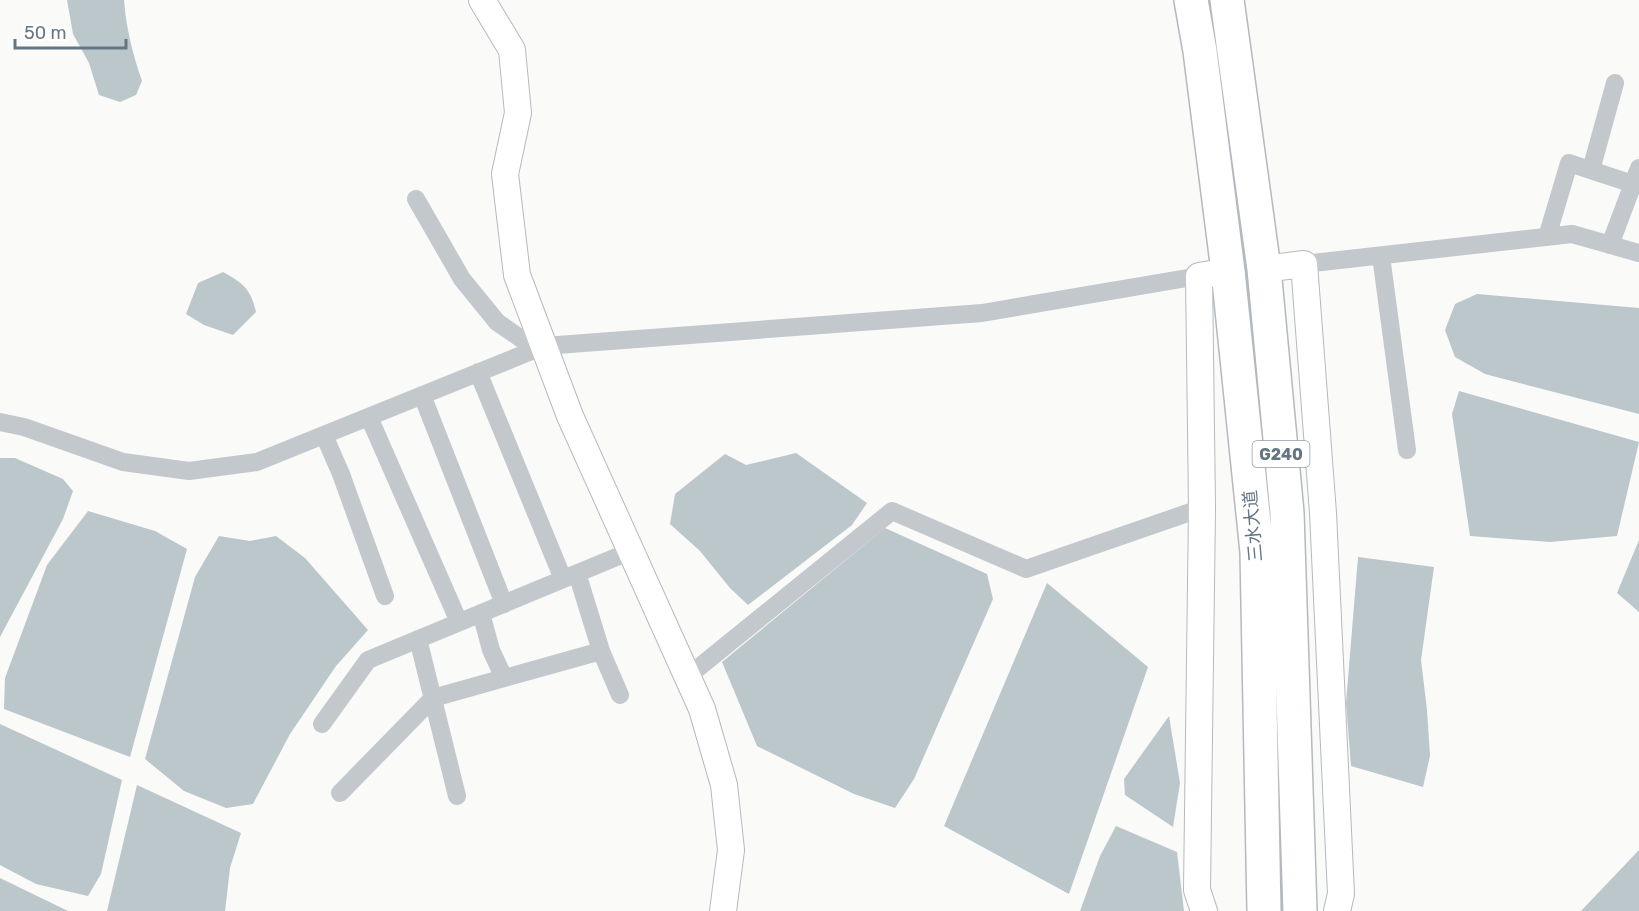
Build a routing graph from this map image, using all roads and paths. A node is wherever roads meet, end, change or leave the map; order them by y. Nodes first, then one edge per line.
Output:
1 (482, 0) edge
2 (1191, 0) edge
3 (1227, 0) edge
4 (1615, 83) dead end
5 (1591, 170) junction
6 (1637, 179) edge
7 (416, 199) dead end
8 (1547, 237) junction
9 (1610, 245) junction
10 (1639, 253) edge
11 (1381, 256) junction
12 (1304, 264) junction
13 (1264, 269) junction
14 (1214, 274) junction
15 (540, 347) junction
16 (478, 372) junction
17 (422, 395) junction
18 (369, 417) junction
19 (0, 422) edge
20 (324, 435) junction
21 (1407, 450) dead end
22 (1202, 508) junction
23 (631, 551) junction
24 (570, 576) junction
25 (385, 596) dead end
26 (504, 604) junction
27 (481, 613) junction
28 (459, 622) junction
29 (418, 639) junction
30 (601, 651) junction
31 (687, 677) junction
32 (504, 678) junction
33 (620, 695) dead end
34 (433, 698) junction
35 (322, 724) dead end
36 (340, 793) dead end
37 (457, 796) dead end
38 (1264, 909) edge
39 (723, 911) edge
40 (1204, 911) edge
41 (1300, 911) edge
42 (1337, 911) edge

1 - 15 street
2 - 14 highway, 三水大道 / G240
3 - 13 highway, 三水大道 / G240
4 - 5 street
5 - 6 street
5 - 8 street
6 - 9 street
7 - 15 street
8 - 9 street
8 - 11 street
9 - 10 street
11 - 12 street
11 - 21 street
12 - 13 street
12 - 42 street
13 - 41 highway, 三水大道 / G240
14 - 15 street
14 - 22 street
14 - 38 highway, 三水大道 / G240
15 - 16 street
15 - 23 street
16 - 17 street
16 - 24 street
17 - 18 street
17 - 26 street
18 - 20 street
18 - 28 street
19 - 20 street
20 - 25 street
22 - 31 street
22 - 40 street
23 - 24 street
23 - 31 street
24 - 26 street
24 - 30 street
26 - 27 street
27 - 28 street
27 - 32 street
28 - 29 street
29 - 34 street
29 - 35 street
30 - 32 street
30 - 33 street
31 - 39 street
32 - 34 street
34 - 36 street
34 - 37 street

